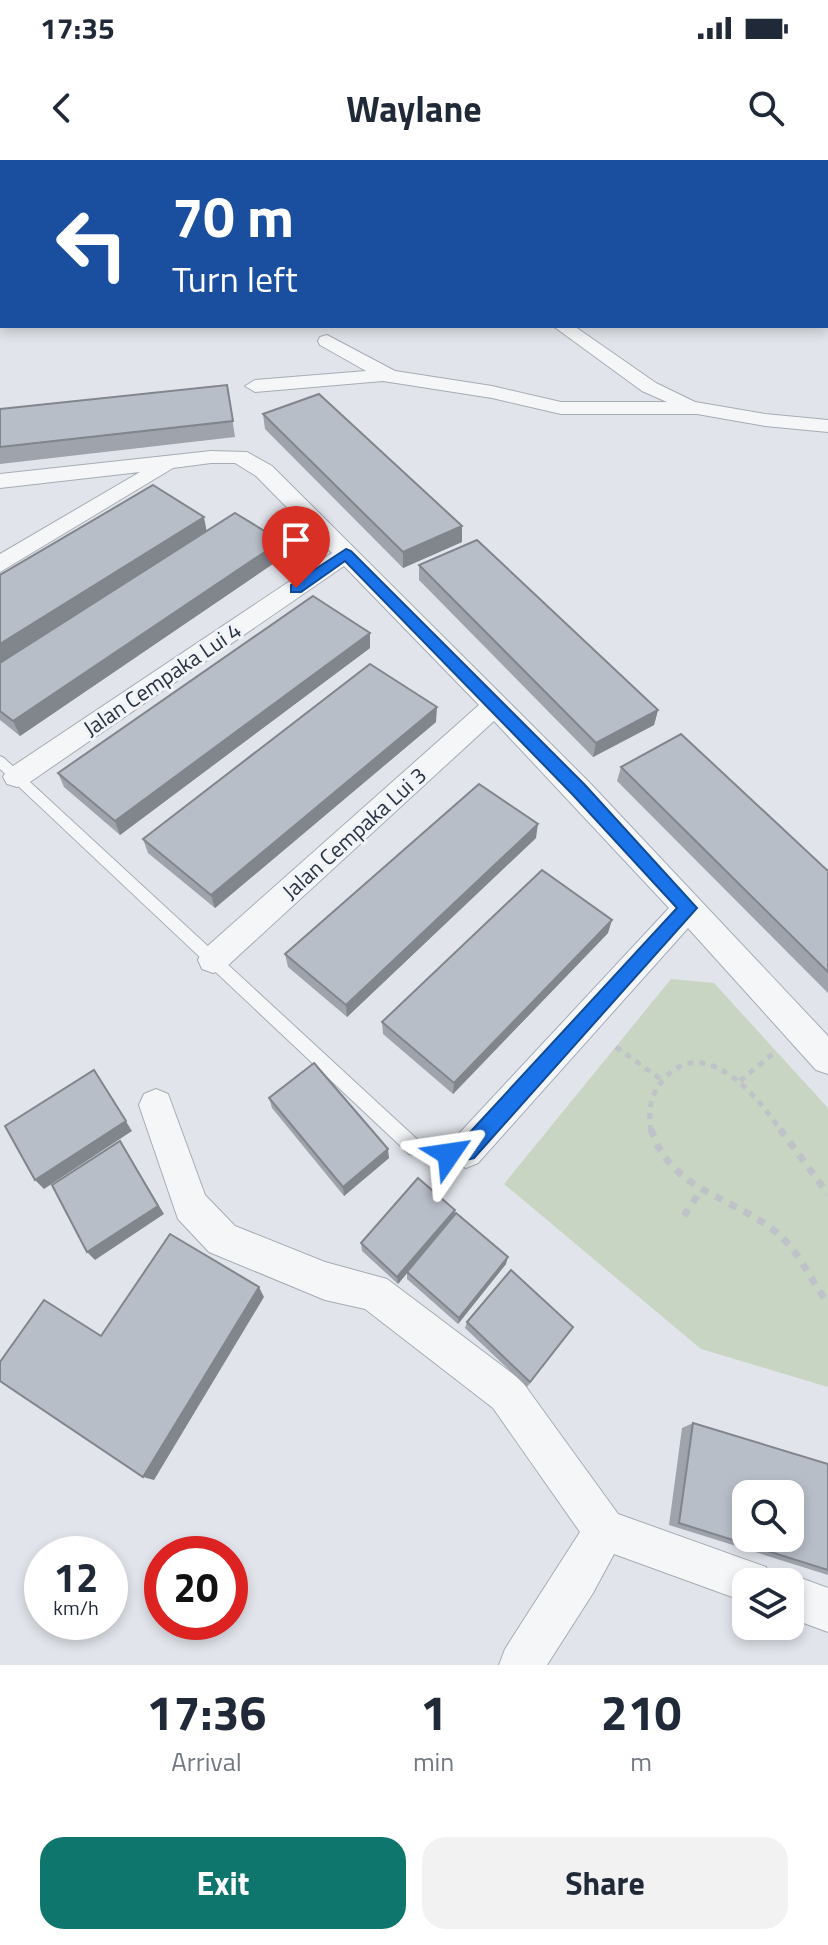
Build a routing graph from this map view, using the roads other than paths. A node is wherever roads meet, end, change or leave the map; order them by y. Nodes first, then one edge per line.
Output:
1 (565, 328) edge
2 (327, 341) dead end
3 (389, 376) junction
4 (255, 386) dead end
5 (697, 408) junction
6 (828, 426) edge
7 (173, 461) junction
8 (0, 481) edge
9 (346, 554) junction
10 (0, 564) edge
11 (495, 705) junction
12 (9, 769) edge
13 (688, 908) junction
14 (213, 960) junction
15 (828, 1059) edge
16 (156, 1105) dead end
17 (466, 1151) joint
18 (604, 1530) junction
19 (732, 1575) edge
20 (804, 1601) edge
21 (828, 1610) edge
22 (521, 1665) edge

1 - 5 street
2 - 3 street
3 - 4 street
3 - 5 street
5 - 6 street
7 - 8 street
7 - 9 street
7 - 10 street
9 - 11 street
9 - 12 street, Jalan Cempaka Lui 4
11 - 13 street
11 - 14 street, Jalan Cempaka Lui 3
12 - 14 lane
13 - 15 street
13 - 17 street
14 - 17 lane
16 - 18 street
18 - 19 street
18 - 22 street
20 - 21 street

